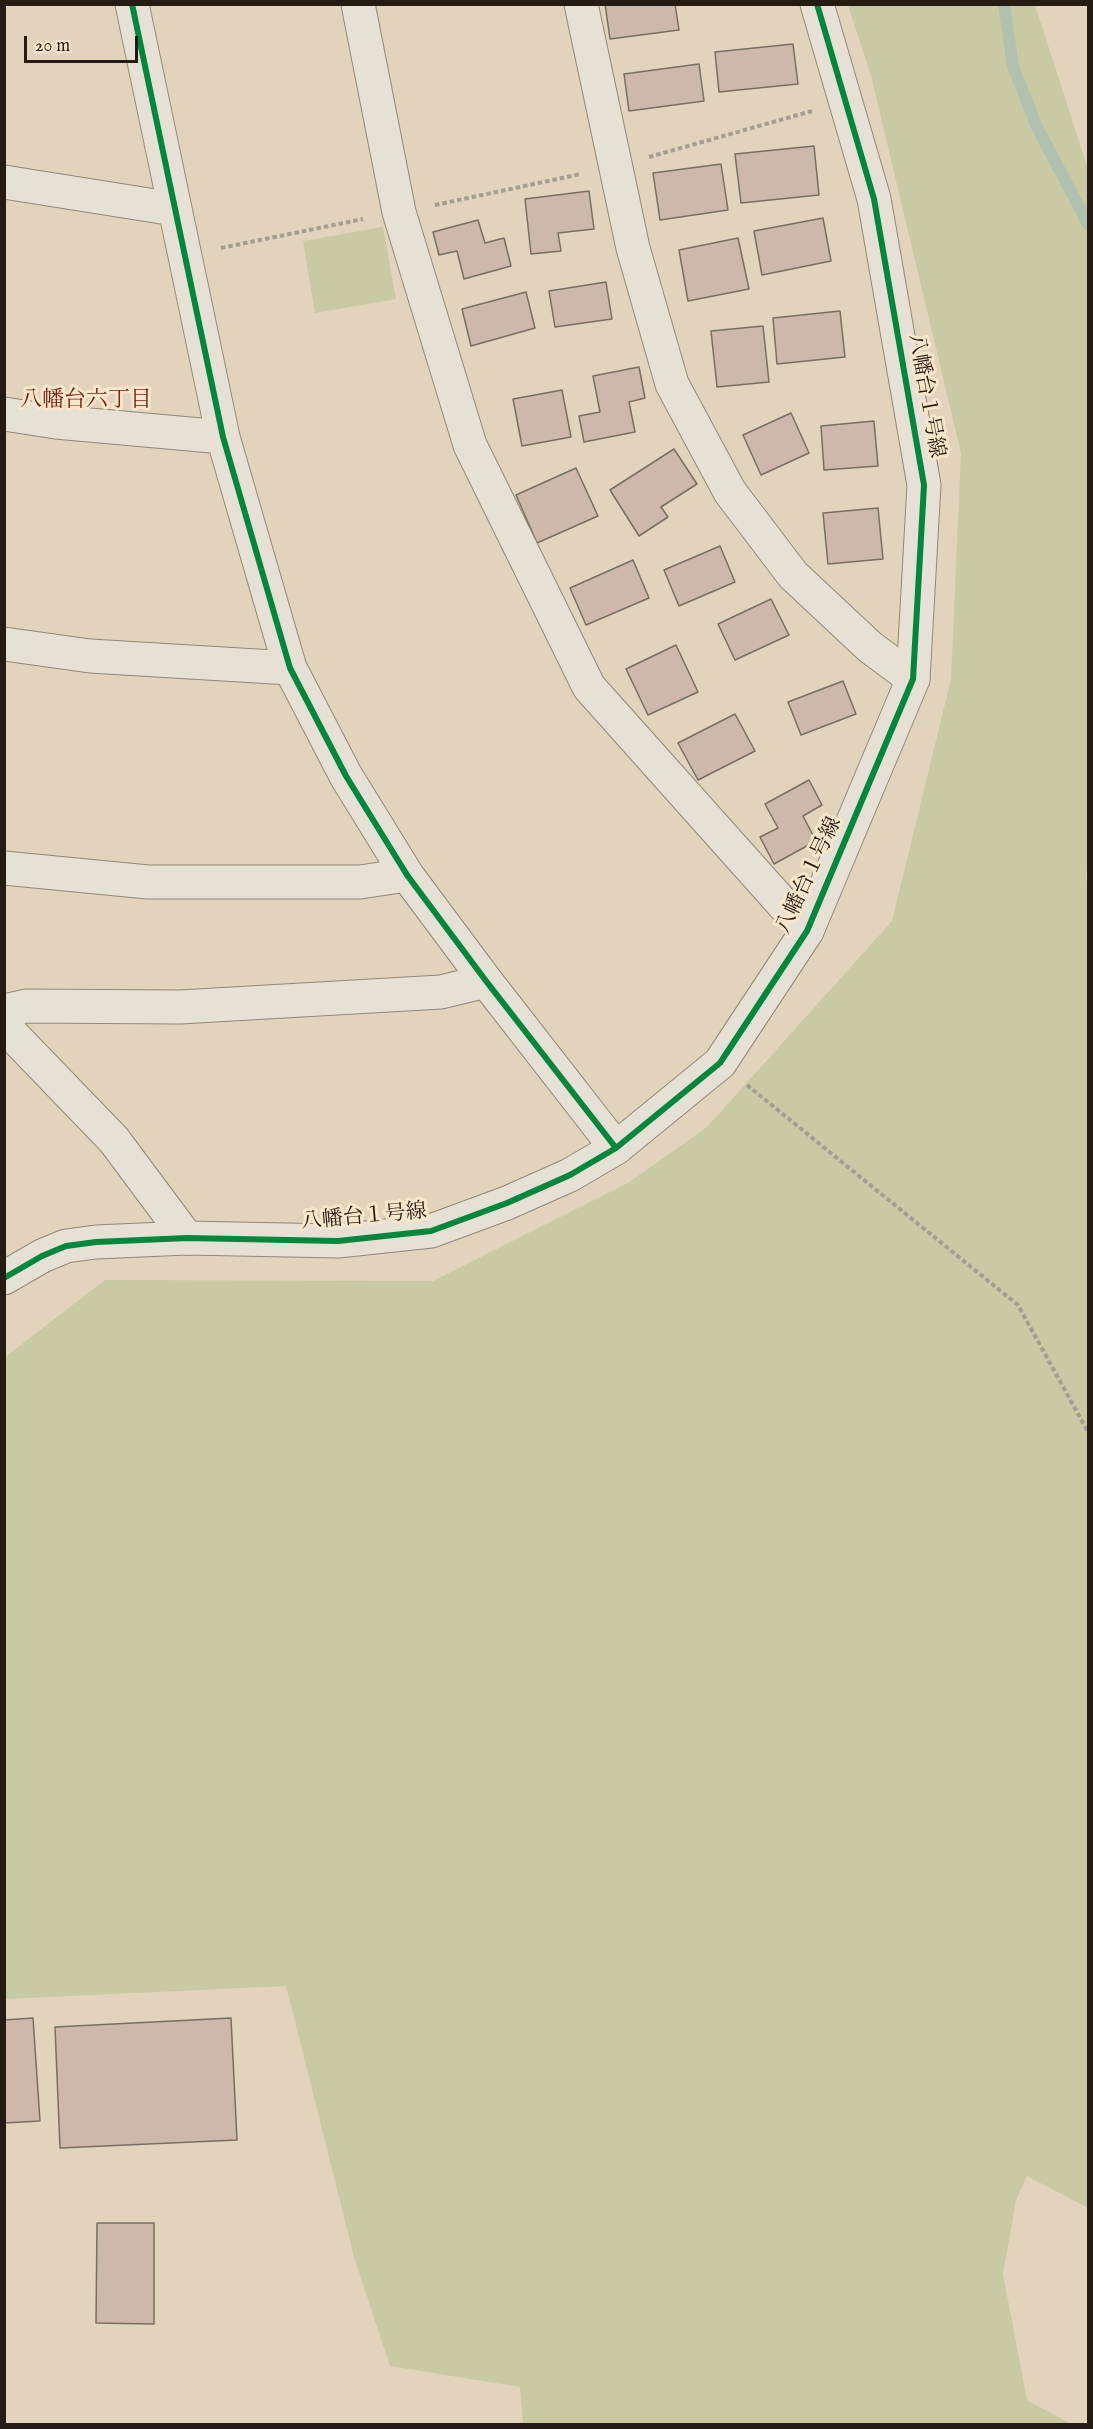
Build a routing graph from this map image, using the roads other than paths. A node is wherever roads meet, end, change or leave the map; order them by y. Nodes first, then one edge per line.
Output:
1 (132, 4) edge
2 (358, 4) edge
3 (581, 4) edge
4 (817, 4) edge
5 (4, 183) edge
6 (174, 209) junction
7 (4, 414) edge
8 (223, 437) junction
9 (4, 644) edge
10 (290, 669) junction
11 (913, 679) junction
12 (4, 868) edge
13 (407, 875) junction
14 (807, 931) junction
15 (486, 981) junction
16 (4, 1011) edge
17 (4, 1026) edge
18 (616, 1148) junction
19 (187, 1238) junction
20 (4, 1278) edge

1 - 6 street
2 - 14 street
3 - 11 street
4 - 11 street, 八幡台１号線
5 - 6 street
6 - 8 street
7 - 8 street
8 - 10 street
9 - 10 street
10 - 13 street
11 - 14 street, 八幡台１号線
12 - 13 street
13 - 15 street
14 - 18 street, 八幡台１号線
15 - 16 street
15 - 18 street
17 - 19 street
18 - 19 street, 八幡台１号線
19 - 20 street, 八幡台１号線

